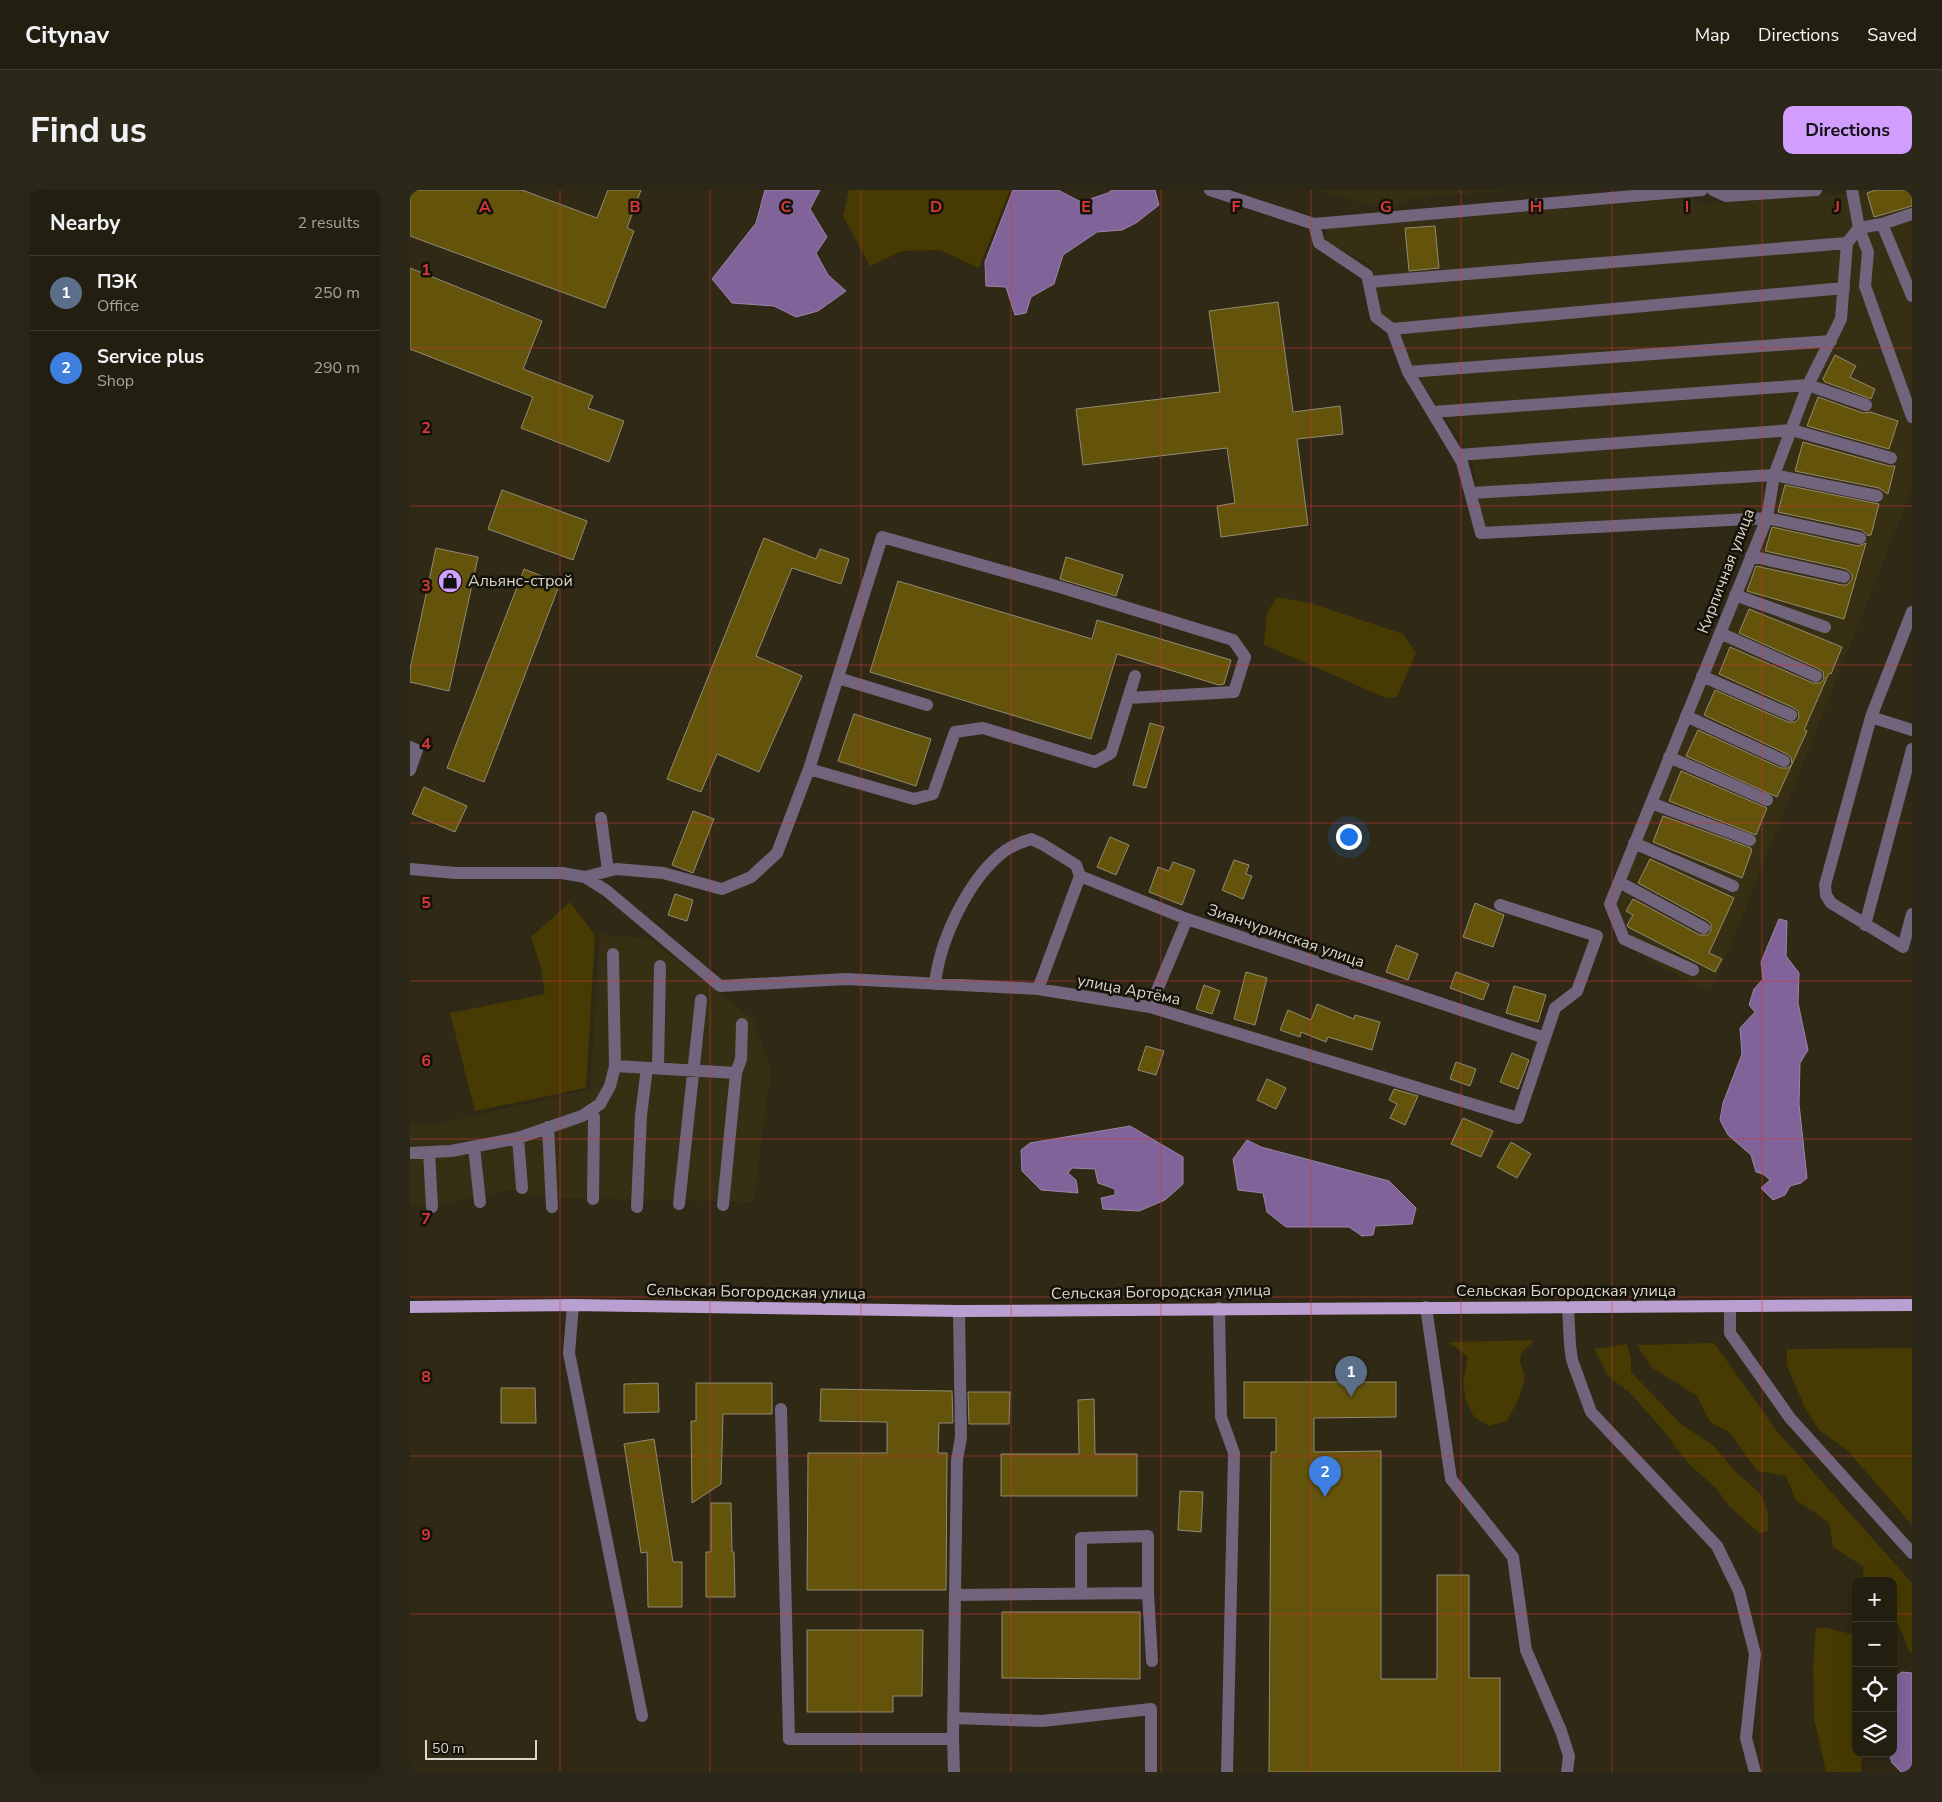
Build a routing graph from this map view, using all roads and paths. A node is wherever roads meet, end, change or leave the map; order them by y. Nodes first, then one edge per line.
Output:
1 (1210, 190) edge
2 (1702, 190) edge
3 (1714, 190) edge
4 (1816, 190) edge
5 (1852, 190) edge
6 (1912, 214) edge
7 (1314, 224) junction
8 (1882, 224) junction
9 (1859, 228) junction
10 (1847, 243) junction
11 (1369, 282) junction
12 (1844, 288) junction
13 (1912, 296) edge
14 (1392, 330) junction
15 (1831, 341) junction
16 (1408, 372) junction
17 (1808, 385) junction
18 (1866, 405) dead end
19 (1432, 412) junction
20 (1912, 417) edge
21 (1792, 430) junction
22 (1458, 455) junction
23 (1891, 458) dead end
24 (1774, 475) junction
25 (1472, 493) junction
26 (1876, 496) dead end
27 (1766, 518) junction
28 (1860, 538) dead end
29 (1751, 556) junction
30 (1844, 577) dead end
31 (1735, 595) junction
32 (1912, 612) edge
33 (1825, 627) dead end
34 (1720, 633) junction
35 (1135, 676) dead end
36 (1702, 676) junction
37 (1816, 676) dead end
38 (838, 678) junction
39 (1128, 698) junction
40 (927, 705) dead end
41 (1791, 714) dead end
42 (1686, 716) junction
43 (1871, 717) junction
44 (1912, 730) edge
45 (410, 747) edge
46 (1912, 749) edge
47 (1670, 757) junction
48 (1784, 761) dead end
49 (809, 768) junction
50 (410, 770) edge
51 (1767, 800) dead end
52 (1650, 803) junction
53 (601, 818) dead end
54 (1750, 840) dead end
55 (1634, 843) junction
56 (410, 870) edge
57 (608, 871) junction
58 (585, 876) junction
59 (1080, 876) junction
60 (1619, 882) junction
61 (1733, 886) dead end
62 (1500, 905) dead end
63 (1912, 914) edge
64 (1187, 919) junction
65 (1865, 925) junction
66 (1704, 928) dead end
67 (613, 954) dead end
68 (660, 966) dead end
69 (1693, 970) dead end
70 (935, 984) junction
71 (1038, 989) junction
72 (701, 1000) dead end
73 (1150, 1007) junction
74 (742, 1024) dead end
75 (1545, 1038) junction
76 (615, 1066) junction
77 (652, 1068) junction
78 (692, 1070) junction
79 (736, 1073) junction
80 (590, 1111) junction
81 (548, 1128) junction
82 (518, 1138) junction
83 (474, 1147) junction
84 (429, 1152) junction
85 (410, 1153) edge
86 (522, 1188) dead end
87 (593, 1199) dead end
88 (480, 1202) dead end
89 (679, 1204) dead end
90 (723, 1205) dead end
91 (432, 1207) dead end
92 (552, 1207) dead end
93 (637, 1207) dead end
94 (572, 1305) junction
95 (1912, 1305) edge
96 (1730, 1306) junction
97 (410, 1307) edge
98 (1426, 1307) junction
99 (1568, 1307) junction
100 (1219, 1308) junction
101 (959, 1311) junction
102 (781, 1409) dead end
103 (1912, 1553) edge
104 (1148, 1592) junction
105 (1081, 1594) junction
106 (955, 1595) junction
107 (1152, 1661) dead end
108 (642, 1716) dead end
109 (953, 1718) junction
110 (953, 1739) junction
111 (954, 1772) edge
112 (1151, 1772) edge
113 (1227, 1772) edge
114 (1567, 1772) edge
115 (1755, 1772) edge

1 - 7 street
2 - 7 street
3 - 4 street
5 - 9 street
6 - 8 street
7 - 11 street
8 - 9 street
8 - 13 street
9 - 10 street
9 - 20 street
10 - 11 street
10 - 12 street, Кирпичная улица
11 - 14 street
12 - 14 street
12 - 15 street, Кирпичная улица
14 - 16 street
15 - 16 street
15 - 17 street, Кирпичная улица
16 - 19 street
17 - 18 street
17 - 19 street
17 - 21 street, Кирпичная улица
19 - 22 street
21 - 22 street
21 - 23 street
21 - 24 street, Кирпичная улица
22 - 25 street
24 - 25 street
24 - 26 street
24 - 27 street, Кирпичная улица
25 - 27 street
27 - 28 street
27 - 29 street, Кирпичная улица
29 - 30 street
29 - 31 street, Кирпичная улица
31 - 33 street
31 - 34 street, Кирпичная улица
32 - 43 street
34 - 36 street, Кирпичная улица
34 - 37 street
35 - 39 street
36 - 41 street
36 - 42 street, Кирпичная улица
38 - 39 street
38 - 40 street
38 - 49 street
39 - 49 street
42 - 47 street, Кирпичная улица
42 - 48 street
43 - 44 street
43 - 65 street
45 - 50 street
46 - 65 street
47 - 51 street
47 - 52 street, Кирпичная улица
49 - 57 street
52 - 54 street
52 - 55 street, Кирпичная улица
53 - 57 street
55 - 60 street, Кирпичная улица
55 - 61 street
56 - 58 street
57 - 58 street
58 - 70 street, улица Артёма
59 - 64 street, Зианчуринская улица
59 - 70 street, Зианчуринская улица
59 - 71 street
60 - 66 street
60 - 69 street, Кирпичная улица
62 - 75 street
63 - 65 street
64 - 73 street
64 - 75 street, Зианчуринская улица
67 - 76 street
68 - 77 street
70 - 71 street, улица Артёма
71 - 73 street, улица Артёма
72 - 78 street
73 - 75 street, улица Артёма
74 - 79 street
76 - 77 street
76 - 80 street
77 - 78 street
77 - 93 street
78 - 79 street
78 - 89 street
79 - 90 street
80 - 81 street
80 - 87 street
81 - 82 street
81 - 92 street
82 - 83 street
82 - 86 street
83 - 84 street
83 - 88 street
84 - 85 street
84 - 91 street
94 - 97 main road, Сельская Богородская улица
94 - 101 main road, Сельская Богородская улица
94 - 108 street
95 - 96 main road, Сельская Богородская улица
96 - 99 main road, Сельская Богородская улица
96 - 103 street
98 - 99 main road, Сельская Богородская улица
98 - 100 main road, Сельская Богородская улица
98 - 114 street
99 - 115 street
100 - 101 main road, Сельская Богородская улица
100 - 113 street
101 - 106 street
102 - 110 street
104 - 105 street
104 - 105 street
104 - 107 street
105 - 106 street
106 - 109 street
109 - 110 street
109 - 112 street
110 - 111 street

